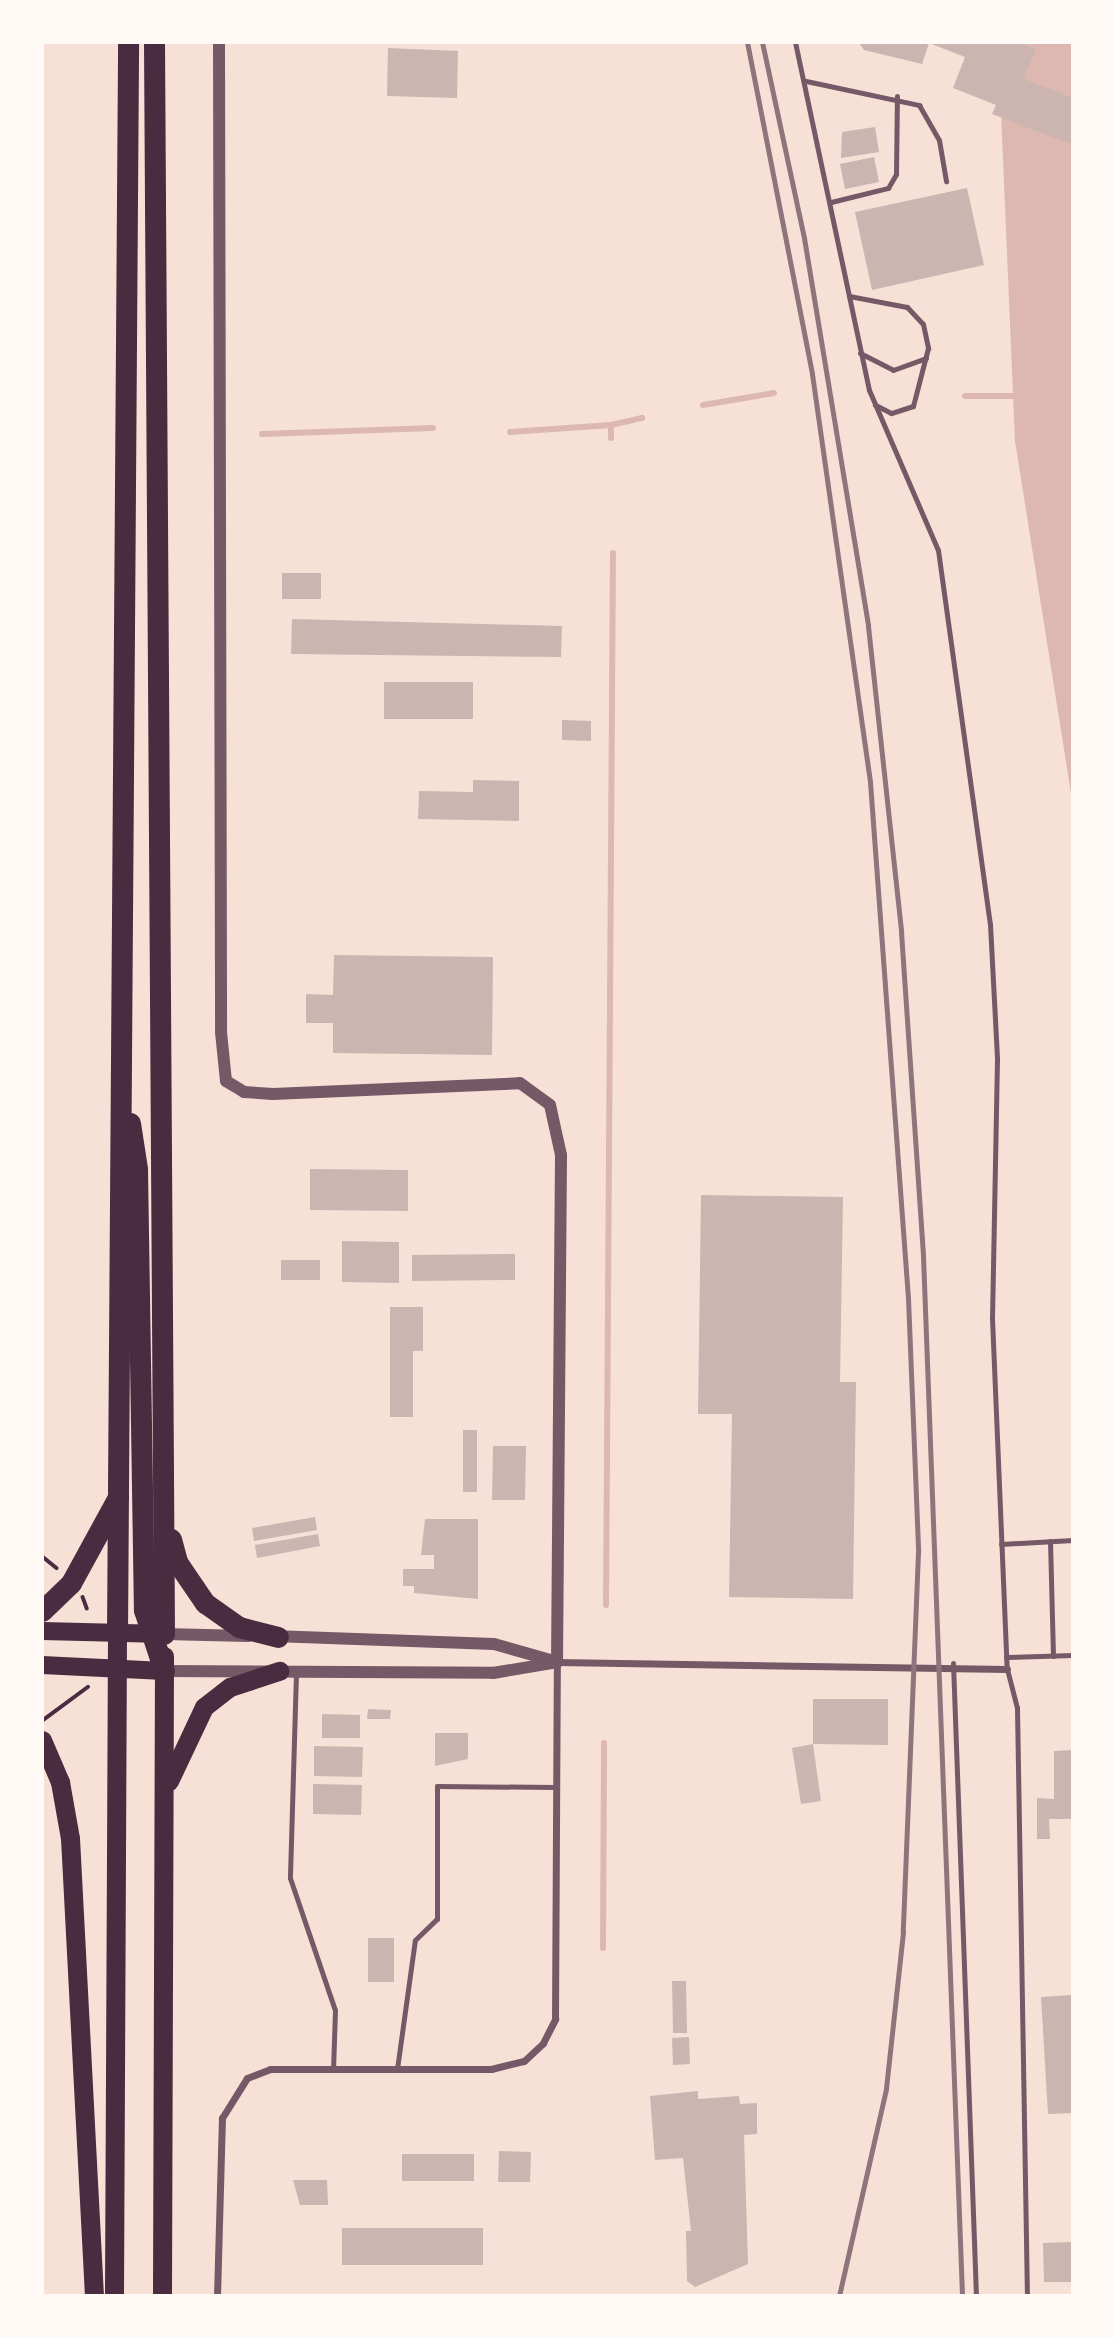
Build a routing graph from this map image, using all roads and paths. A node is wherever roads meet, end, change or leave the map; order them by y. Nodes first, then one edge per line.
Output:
1 (128, 42) edge
2 (154, 42) edge
3 (219, 42) edge
4 (795, 42) edge
5 (806, 81) junction
6 (897, 96) junction
7 (946, 181) dead end
8 (831, 202) junction
9 (849, 296) junction
10 (860, 353) junction
11 (926, 358) junction
12 (875, 405) junction
13 (120, 1048) junction
14 (118, 1497) junction
15 (164, 1514) junction
16 (1073, 1540) edge
17 (1050, 1541) junction
18 (1001, 1544) junction
19 (42, 1556) edge
20 (61, 1572) dead end
21 (87, 1601) dead end
22 (95, 1601) dead end
23 (42, 1611) edge
24 (42, 1631) edge
25 (117, 1633) junction
26 (155, 1634) junction
27 (278, 1637) junction
28 (1054, 1656) junction
29 (1073, 1656) edge
30 (1006, 1657) junction
31 (557, 1662) junction
32 (953, 1663) junction
33 (42, 1665) edge
34 (117, 1667) junction
35 (1007, 1669) junction
36 (164, 1671) junction
37 (288, 1671) junction
38 (88, 1687) dead end
39 (45, 1719) dead end
40 (42, 1740) edge
41 (556, 1787) junction
42 (163, 1795) junction
43 (333, 2069) junction
44 (397, 2069) junction
45 (94, 2296) edge
46 (114, 2296) edge
47 (162, 2296) edge
48 (217, 2296) edge
49 (976, 2296) edge
50 (1027, 2296) edge

1 - 13 highway
2 - 15 highway
3 - 31 street
4 - 5 lane
5 - 6 lane
5 - 8 lane
6 - 7 lane
6 - 8 lane
8 - 9 lane
9 - 10 lane
9 - 11 lane
10 - 11 lane
10 - 12 lane
11 - 12 lane
12 - 18 lane
13 - 14 highway
13 - 26 highway
14 - 23 highway
14 - 25 highway
15 - 26 highway
15 - 27 highway
16 - 17 lane
17 - 18 lane
17 - 28 lane
18 - 30 lane
19 - 20 path
21 - 22 path
24 - 25 main road
25 - 26 main road
25 - 34 highway
26 - 27 street
26 - 36 highway
27 - 31 street
28 - 29 lane
28 - 30 lane
30 - 35 lane
31 - 32 street
31 - 37 street
31 - 41 street
32 - 35 street
32 - 49 lane
33 - 34 main road
34 - 36 main road
34 - 46 highway
35 - 50 lane
36 - 37 street
36 - 42 highway
37 - 42 highway
37 - 43 lane
38 - 39 path
40 - 45 highway
41 - 44 lane
41 - 44 street
42 - 47 highway
43 - 44 street
43 - 48 street

